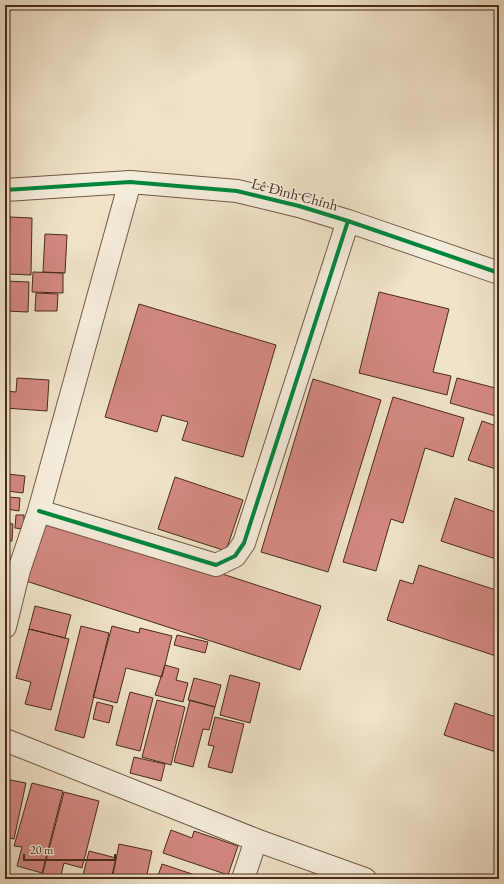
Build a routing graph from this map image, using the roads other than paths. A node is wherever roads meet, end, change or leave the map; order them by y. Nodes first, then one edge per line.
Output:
1 (130, 182) junction
2 (5, 190) edge
3 (348, 221) junction
4 (499, 273) edge
5 (39, 511) junction
6 (5, 627) edge
7 (5, 740) edge
8 (256, 840) junction
9 (243, 879) edge
10 (365, 879) edge

1 - 2 street, Lê Đình Chính
1 - 3 street, Lê Đình Chính
1 - 5 street
3 - 4 street, Lê Đình Chính
3 - 5 street
5 - 6 street
7 - 8 street
8 - 9 street
8 - 10 street

